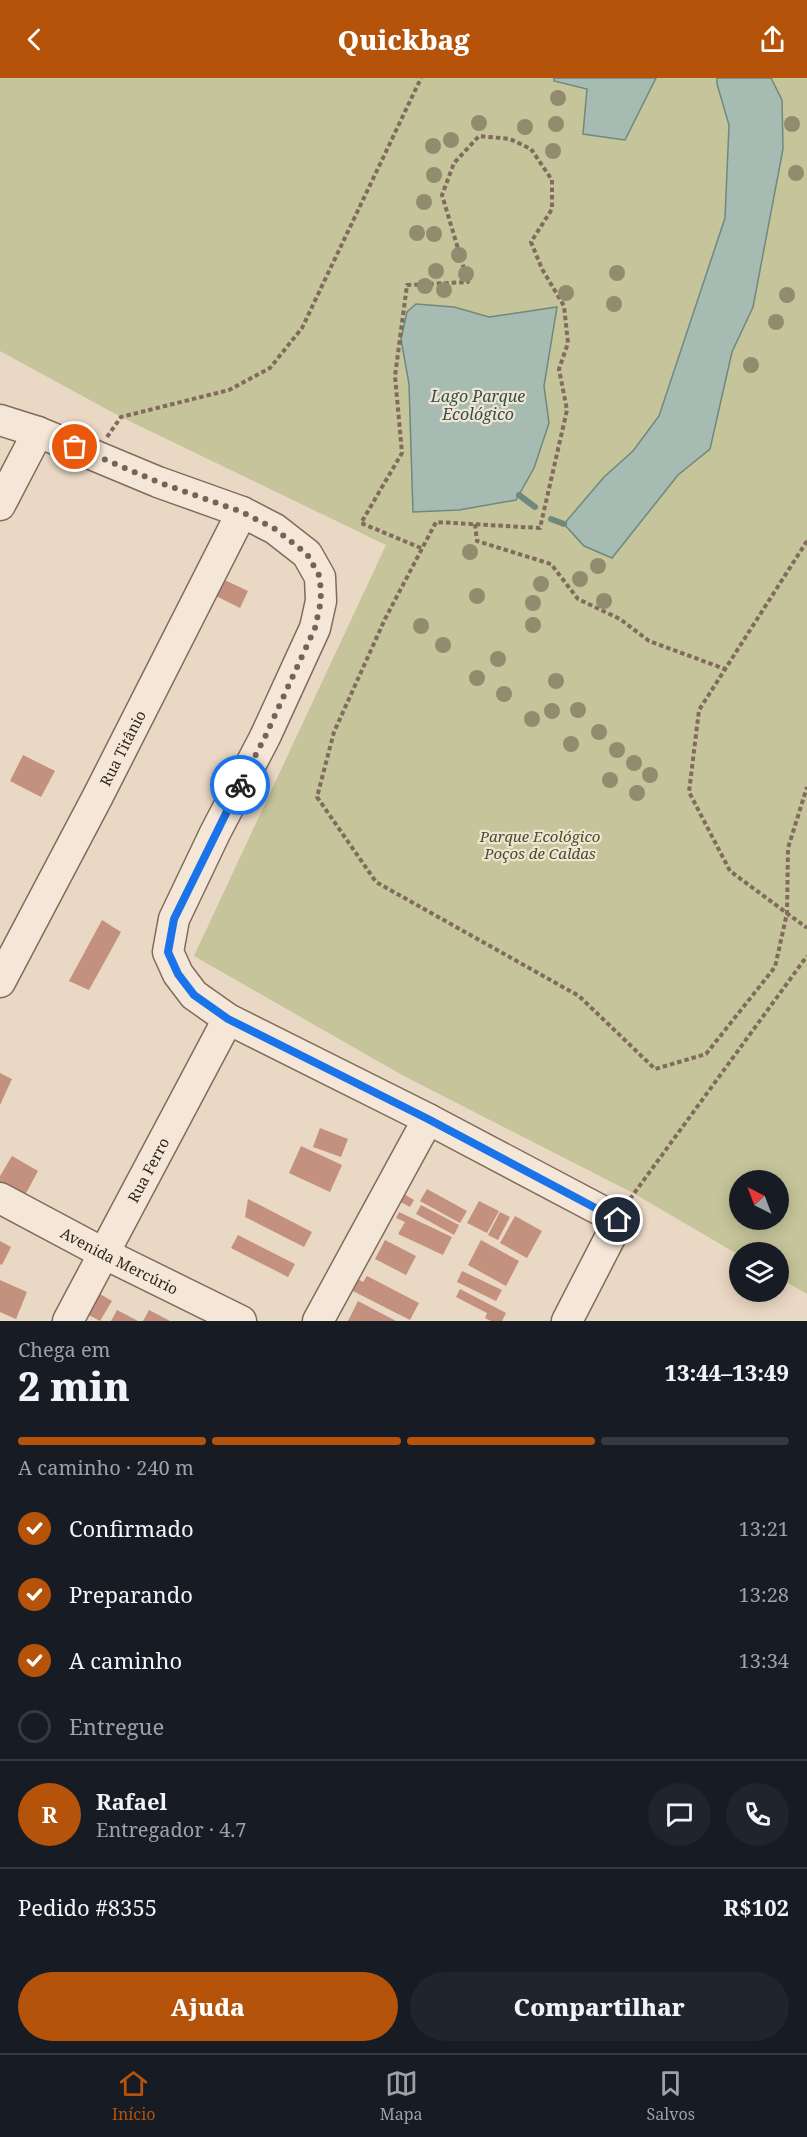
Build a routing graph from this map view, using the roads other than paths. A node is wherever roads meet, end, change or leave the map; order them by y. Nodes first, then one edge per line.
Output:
1 (0, 420) edge
2 (38, 432) junction
3 (0, 505) edge
4 (242, 512) junction
5 (0, 982) edge
6 (228, 1019) junction
7 (428, 1119) junction
8 (0, 1198) edge
9 (103, 1253) junction
10 (68, 1321) edge
11 (241, 1321) edge
12 (318, 1321) edge
13 (567, 1321) edge

1 - 2 street
2 - 3 street
2 - 4 street
4 - 5 street, Rua Titânio
4 - 6 street
6 - 7 street
6 - 9 street, Rua Ferro
7 - 12 street
7 - 13 street
8 - 9 street, Avenida Mercúrio
9 - 10 street, Rua Ferro
9 - 11 street, Avenida Mercúrio

